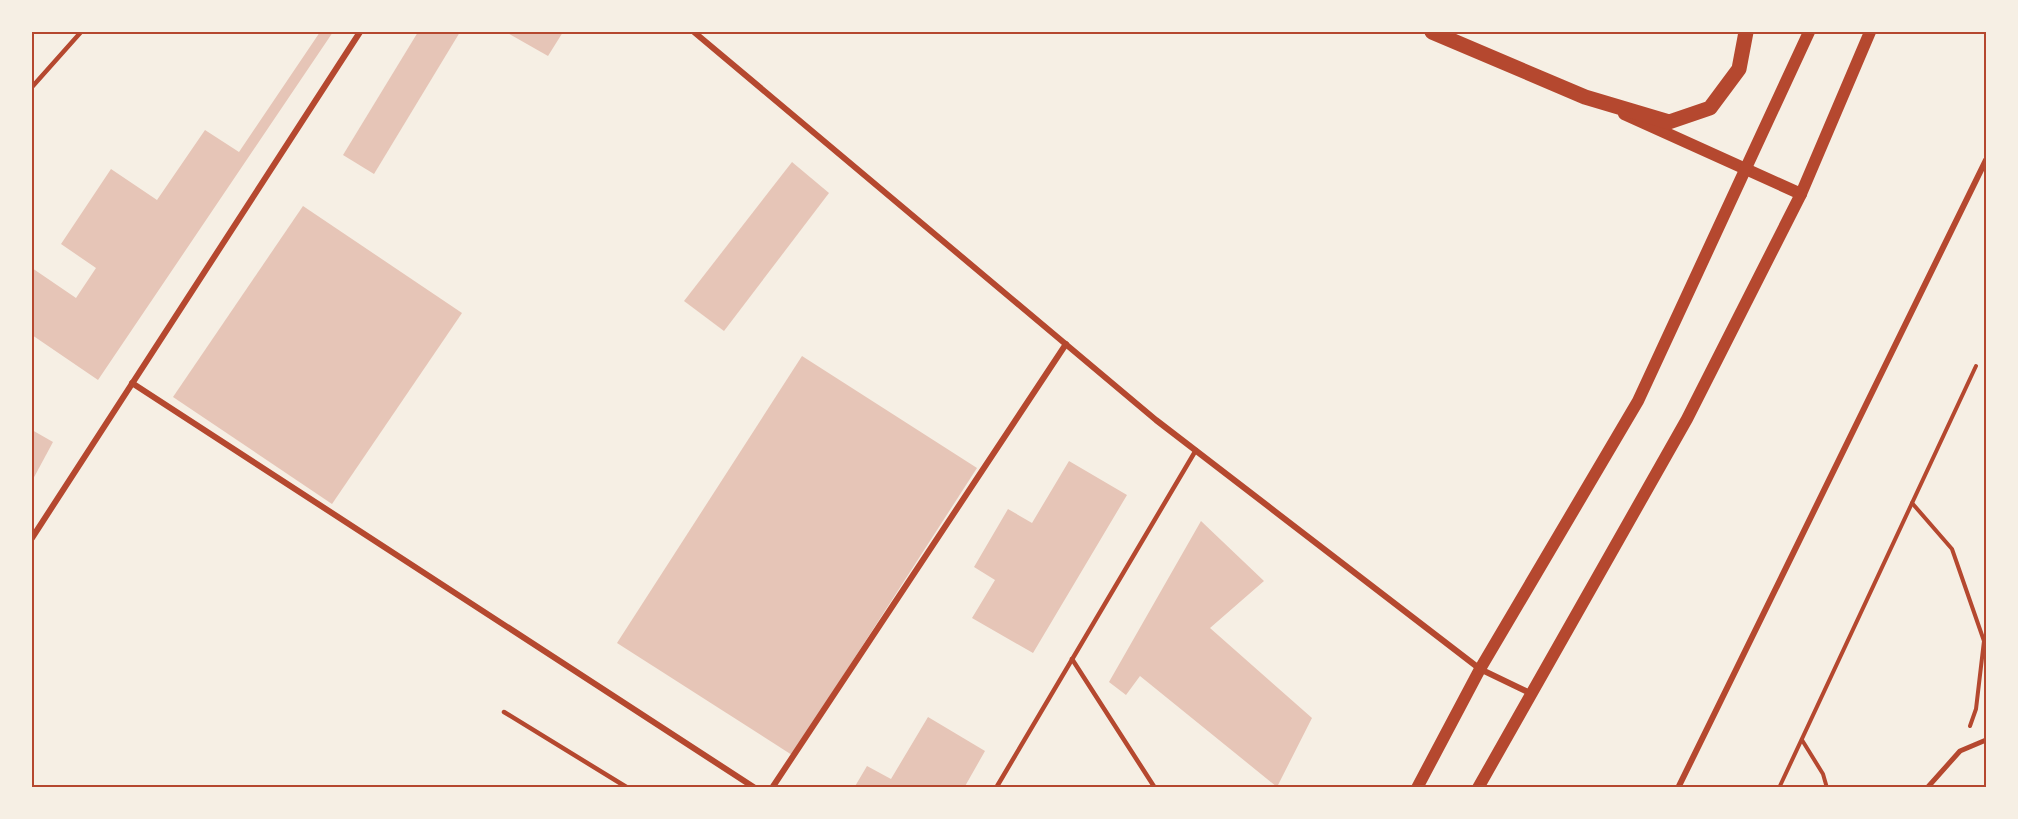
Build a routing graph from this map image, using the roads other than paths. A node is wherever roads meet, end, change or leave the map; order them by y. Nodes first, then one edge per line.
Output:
1 (81, 32) edge
2 (360, 32) edge
3 (694, 32) edge
4 (1432, 32) edge
5 (1746, 32) edge
6 (1809, 32) edge
7 (1870, 32) edge
8 (32, 87) edge
9 (1585, 97) junction
10 (1986, 160) edge
11 (1745, 168) junction
12 (1801, 194) junction
13 (1066, 344) junction
14 (132, 383) junction
15 (1196, 450) junction
16 (32, 538) edge
17 (1072, 659) junction
18 (1480, 669) junction
19 (1530, 693) junction
20 (504, 712) dead end
21 (1986, 740) edge
22 (628, 788) edge
23 (755, 788) edge
24 (772, 788) edge
25 (996, 788) edge
26 (1155, 788) edge
27 (1417, 788) edge
28 (1478, 788) edge
29 (1678, 788) edge
30 (1927, 788) edge

1 - 8 lane
2 - 14 street
3 - 13 street
4 - 9 main road
5 - 9 main road
6 - 11 main road
7 - 12 main road
9 - 11 main road
10 - 29 street
11 - 12 main road
11 - 18 main road
12 - 19 main road
13 - 15 street
13 - 24 street
14 - 16 street
14 - 23 street
15 - 17 lane
15 - 18 street
17 - 25 lane
17 - 26 lane
18 - 19 street
18 - 27 main road
19 - 28 main road
20 - 22 lane
21 - 30 street

